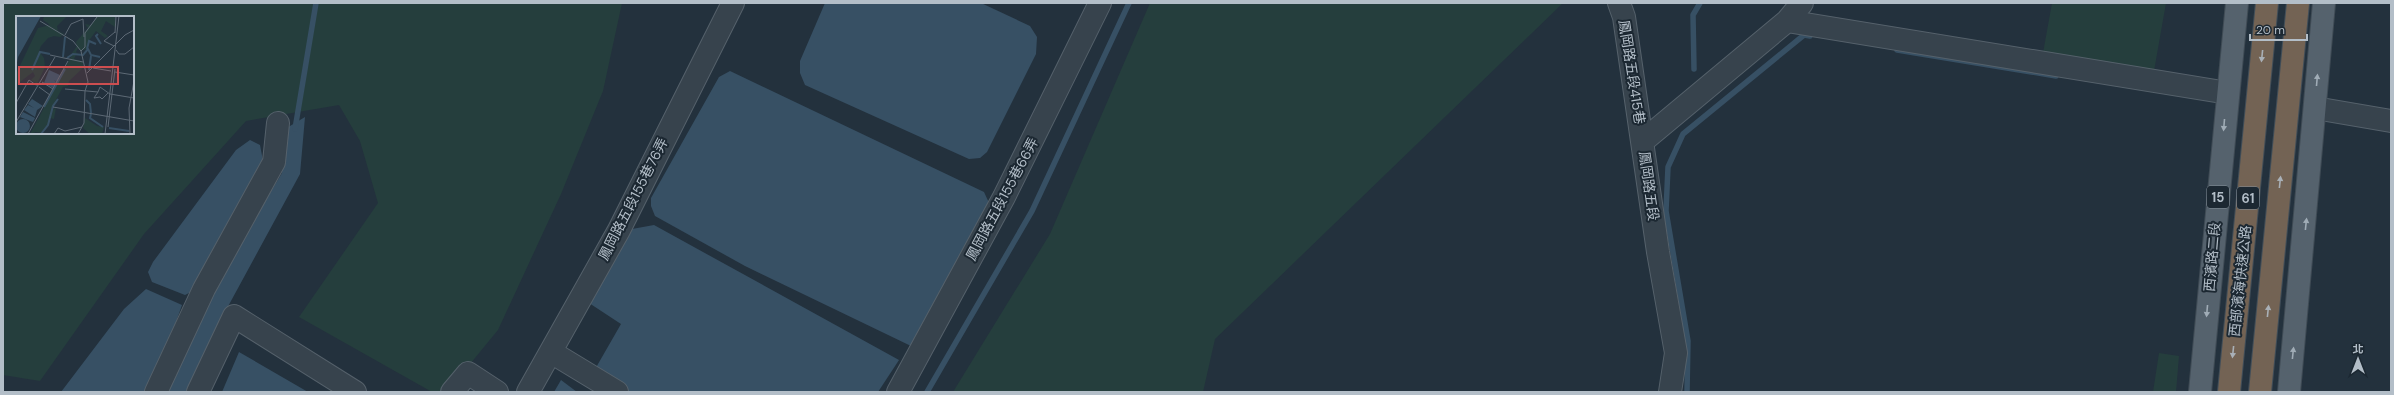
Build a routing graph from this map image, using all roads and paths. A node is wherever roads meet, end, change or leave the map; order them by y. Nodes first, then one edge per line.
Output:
1 (733, 3) edge
2 (1100, 3) edge
3 (1619, 3) edge
4 (1802, 3) edge
5 (2237, 3) edge
6 (2267, 3) edge
7 (2298, 3) edge
8 (2324, 3) edge
9 (1787, 21) junction
10 (2228, 93) junction
11 (2315, 108) junction
12 (2391, 121) edge
13 (278, 123) dead end
14 (1643, 141) junction
15 (551, 352) junction
16 (156, 392) edge
17 (198, 392) edge
18 (355, 392) edge
19 (452, 392) edge
20 (498, 392) edge
21 (528, 392) edge
22 (617, 392) edge
23 (898, 392) edge
24 (1670, 392) edge
25 (2200, 392) edge
26 (2229, 392) edge
27 (2260, 392) edge
28 (2289, 392) edge

1 - 15 street, 鳳岡路五段155巷76弄
2 - 23 street, 鳳岡路五段155巷66弄
3 - 14 street, 鳳岡路五段415巷
4 - 9 street, 鳳岡路五段
5 - 10 main road, 西濱路二段 / 15
6 -> 26 highway, 西部濱海快速公路 / 61
27 -> 7 highway, 61
11 -> 8 main road
9 - 10 street
9 - 14 street, 鳳岡路五段
10 -> 25 main road, 西濱路二段 / 15
11 - 12 street
28 -> 11 main road
13 - 16 street
14 - 24 street, 鳳岡路五段
15 - 21 street, 鳳岡路五段155巷76弄
15 - 22 street
17 - 18 street
19 - 20 street

